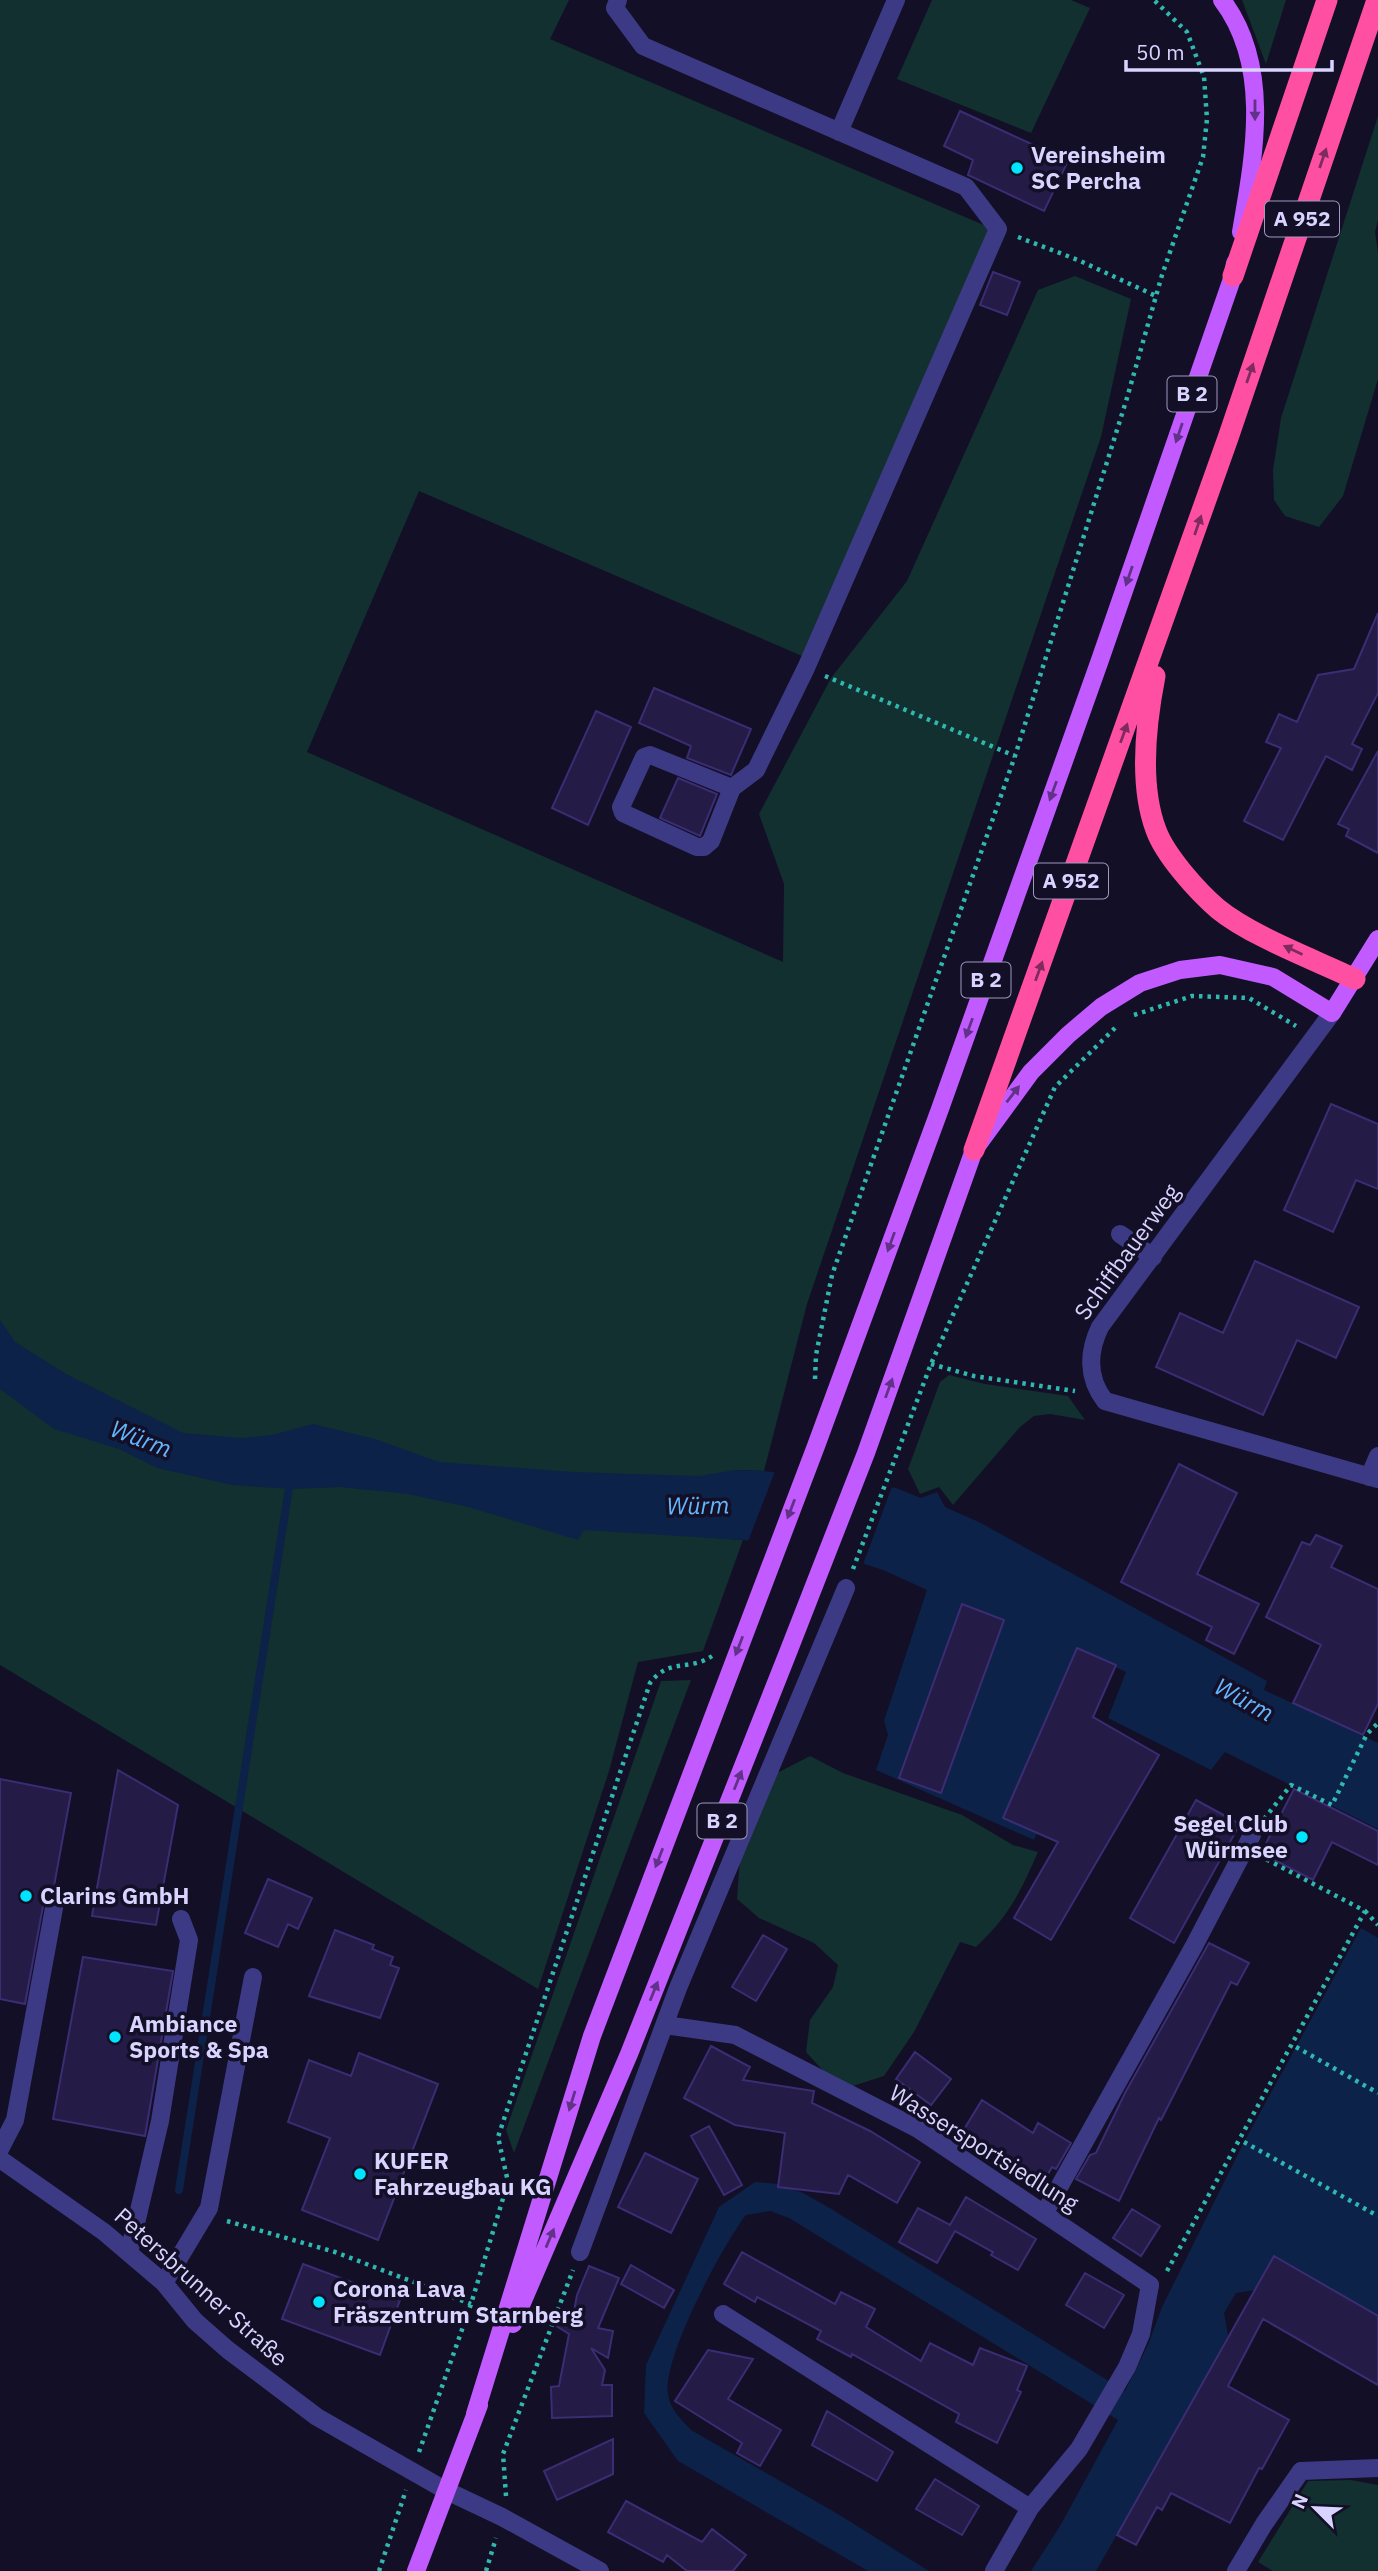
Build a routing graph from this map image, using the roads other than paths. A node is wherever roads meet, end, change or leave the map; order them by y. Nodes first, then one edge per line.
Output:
1 (618, 0) edge
2 (896, 0) edge
3 (1222, 0) edge
4 (1327, 0) edge
5 (1377, 0) edge
6 (839, 132) junction
7 (1233, 276) junction
8 (1167, 612) junction
9 (732, 788) junction
10 (1378, 939) edge
11 (1355, 979) junction
12 (1332, 1013) junction
13 (974, 1150) junction
14 (1119, 1234) dead end
15 (1153, 1257) junction
16 (1378, 1456) edge
17 (1374, 1478) edge
18 (846, 1588) road end
19 (1248, 1842) road end
20 (54, 1908) dead end
21 (181, 1919) dead end
22 (253, 1977) dead end
23 (665, 2025) junction
24 (0, 2149) edge
25 (0, 2159) edge
26 (1045, 2214) junction
27 (580, 2252) road end
28 (129, 2253) junction
29 (164, 2283) junction
30 (723, 2314) dead end
31 (475, 2414) junction
32 (1378, 2468) edge
33 (445, 2490) junction
34 (1030, 2508) junction
35 (416, 2571) edge
36 (600, 2571) edge
37 (994, 2571) edge
38 (1236, 2571) edge

1 - 6 street
2 - 6 street
3 -> 7 main road
4 - 7 highway, A 952
8 -> 5 highway, A 952
6 - 9 street
7 -> 31 main road, B 2
11 -> 8 highway
13 -> 8 highway, A 952
9 - 9 street
10 - 11 main road
11 - 12 main road
13 -> 12 main road
12 - 15 street, Schiffbauerweg
31 -> 13 main road, B 2
14 - 15 street
15 - 17 street, Schiffbauerweg
16 - 17 street
18 - 23 street
19 - 26 street
20 - 24 street
21 - 28 street
22 - 29 street
23 - 26 street, Wassersportsiedlung
23 - 27 street
25 - 28 street, Petersbrunner Straße
26 - 34 street, Wassersportsiedlung
28 - 29 street, Petersbrunner Straße
29 - 33 street, Petersbrunner Straße
30 - 34 street
31 - 33 main road, B 2
32 - 38 street
33 - 35 main road, B 2
33 - 36 street, Petersbrunner Straße
34 - 37 street

